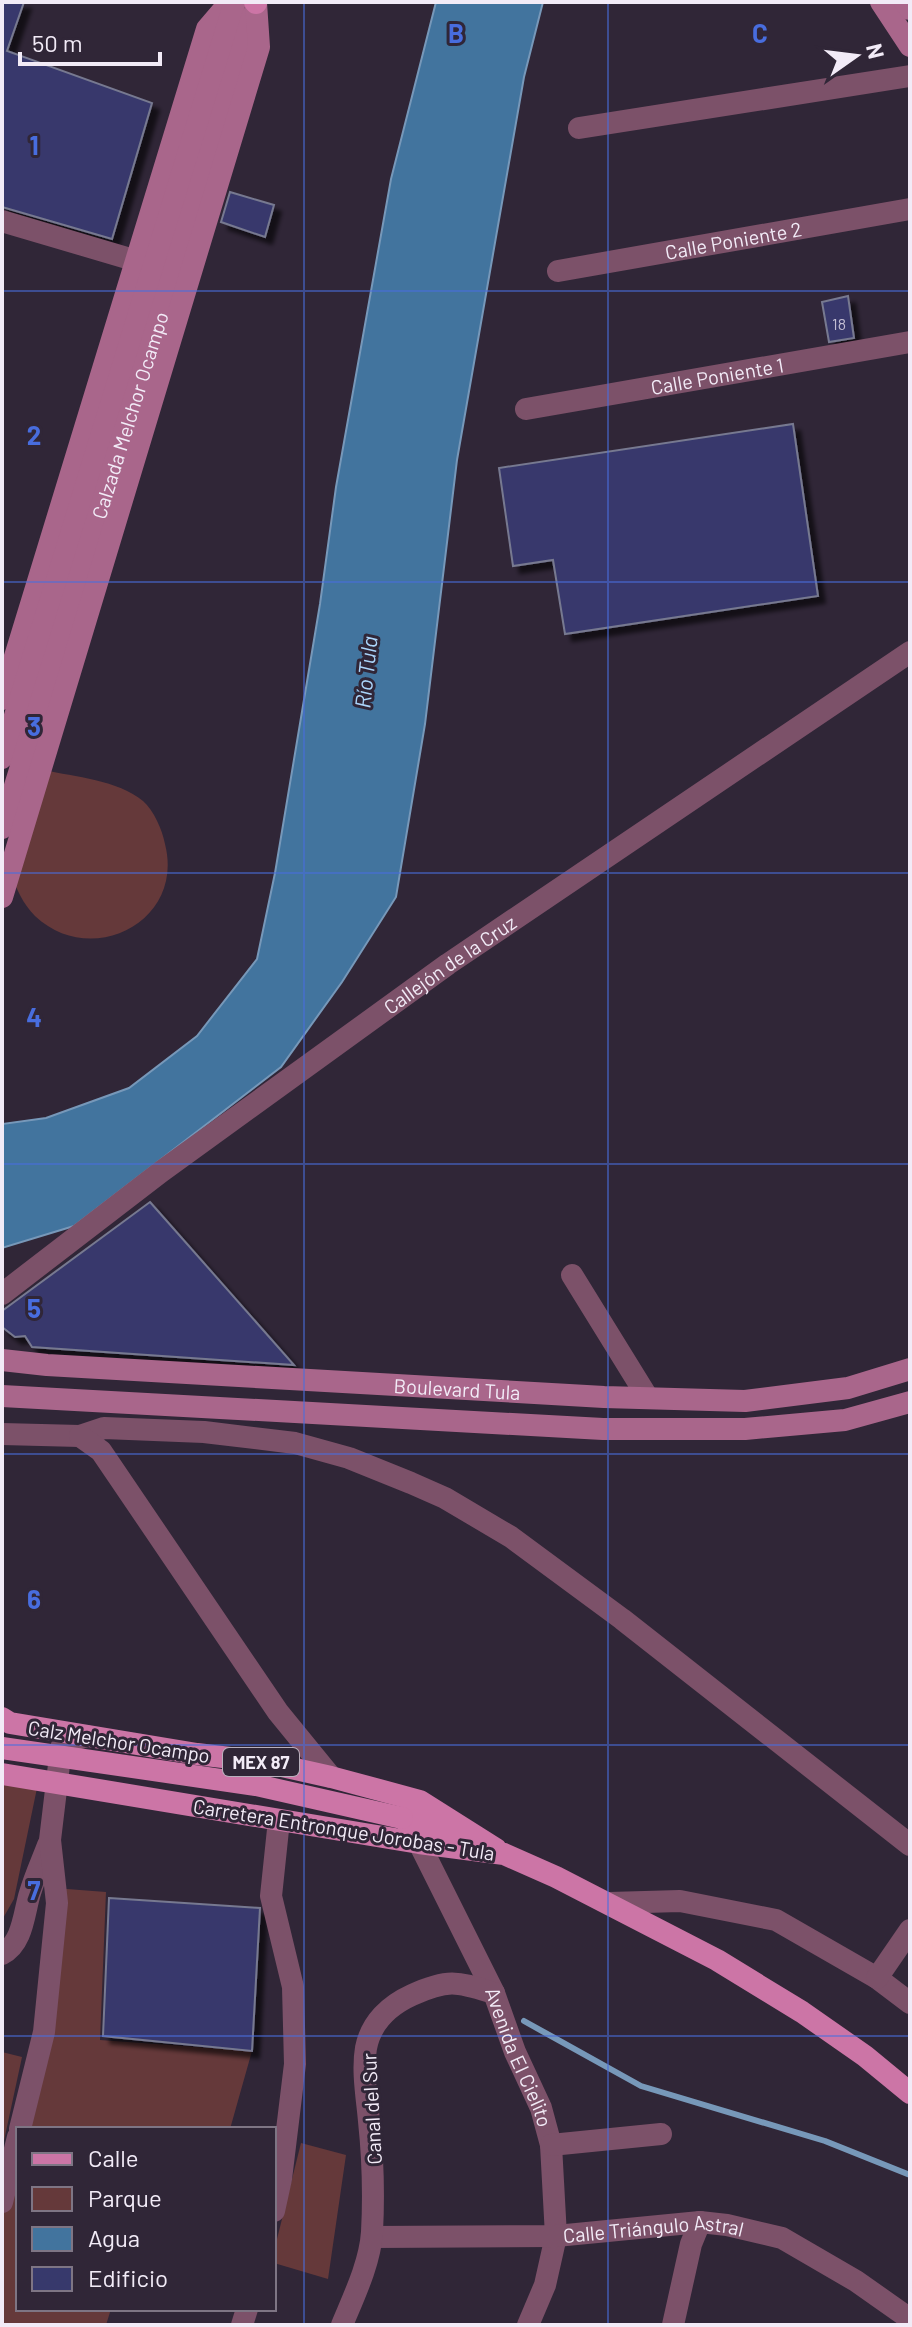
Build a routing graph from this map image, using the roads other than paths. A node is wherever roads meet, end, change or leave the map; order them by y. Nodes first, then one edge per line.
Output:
1 (232, 2) edge
2 (256, 2) edge
3 (881, 2) edge
4 (905, 2) edge
5 (910, 9) edge
6 (910, 46) edge
7 (910, 76) edge
8 (579, 128) dead end
9 (910, 209) edge
10 (2, 221) edge
11 (163, 268) junction
12 (558, 271) dead end
13 (181, 306) junction
14 (910, 342) edge
15 (150, 346) junction
16 (526, 409) dead end
17 (62, 502) junction
18 (74, 525) junction
19 (910, 652) edge
20 (2, 699) edge
21 (54, 723) junction
22 (25, 754) junction
23 (2, 758) edge
24 (4, 823) edge
25 (15, 855) junction
26 (2, 897) edge
27 (572, 1275) dead end
28 (2, 1294) edge
29 (2, 1360) edge
30 (910, 1369) edge
31 (2, 1396) edge
32 (648, 1398) junction
33 (910, 1402) edge
34 (295, 1413) junction
35 (2, 1434) edge
36 (80, 1436) junction
37 (295, 1443) junction
38 (2, 1718) edge
39 (87, 1736) junction
40 (2, 1748) edge
41 (2, 1774) edge
42 (331, 1777) junction
43 (56, 1781) junction
44 (420, 1801) junction
45 (279, 1820) junction
46 (415, 1829) junction
47 (50, 1840) junction
48 (910, 1845) edge
49 (504, 1854) junction
50 (609, 1903) junction
51 (910, 1930) edge
52 (2, 1954) edge
53 (877, 1978) junction
54 (494, 1993) junction
55 (910, 2003) edge
56 (910, 2093) edge
57 (20, 2127) edge
58 (661, 2134) dead end
59 (16, 2145) edge
60 (551, 2145) junction
61 (2, 2202) edge
62 (276, 2202) edge
63 (700, 2222) junction
64 (556, 2236) junction
65 (372, 2237) junction
66 (899, 2318) edge
67 (342, 2325) edge
68 (528, 2325) edge
69 (673, 2325) edge

1 - 11 main road, Calzada Melchor Ocampo
2 - 11 main road, Calzada Melchor Ocampo
3 - 6 main road
4 - 5 main road
7 - 8 street
9 - 12 street, Calle Poniente 2
10 - 11 street
11 - 13 main road
11 - 15 main road, Calzada Melchor Ocampo
11 - 17 main road
11 - 18 main road, Calzada Melchor Ocampo
13 - 15 main road
13 - 21 main road
14 - 16 street, Calle Poniente 1
15 - 22 main road, Calzada Melchor Ocampo
17 - 18 main road
17 - 20 main road
18 - 23 main road, Calzada Melchor Ocampo
19 - 28 street, Callejón de la Cruz
21 - 22 main road
21 - 25 main road
22 - 24 main road, Calzada Melchor Ocampo
24 - 25 main road
25 - 26 main road
27 - 32 street
29 - 32 main road, Boulevard Tula
30 - 32 main road, Boulevard Tula
31 - 34 main road, Boulevard Tula
33 - 34 main road, Boulevard Tula
34 - 37 street
35 - 36 street
36 - 37 street
36 - 42 street
37 - 48 street
38 - 39 main road, Calz Melchor Ocampo / MEX 87
39 - 42 main road, Calz Melchor Ocampo / MEX 87
39 - 43 street
40 - 46 main road, bridge
41 - 43 main road, Carretera Entronque Jorobas - Tula / MEX 87
42 - 44 main road, Calz Melchor Ocampo / MEX 87
43 - 45 main road, Carretera Entronque Jorobas - Tula / MEX 87
43 - 47 street
44 - 46 street, Avenida El Cielito
44 - 49 main road, Calz Melchor Ocampo / MEX 87
45 - 46 main road, Carretera Entronque Jorobas - Tula / MEX 87
45 - 62 street
46 - 49 main road, Carretera Entronque Jorobas - Tula / MEX 87
46 - 54 street, Avenida El Cielito
47 - 52 street
47 - 57 street
49 - 50 main road, Carretera Entronque Jorobas - Tula / MEX 87
50 - 53 street
50 - 56 main road, Carretera Entronque Jorobas - Tula / MEX 87
51 - 53 street
53 - 55 street
54 - 60 street, Avenida El Cielito
54 - 65 street, Canal del Sur
58 - 60 street
59 - 61 street
60 - 64 street, Avenida El Cielito
63 - 64 street, Calle Triángulo Astral
63 - 66 street, Calle Triángulo Astral
63 - 69 street
64 - 65 street, Calle Triángulo Astral
64 - 68 street, Avenida El Cielito
65 - 67 street, Canal del Sur

